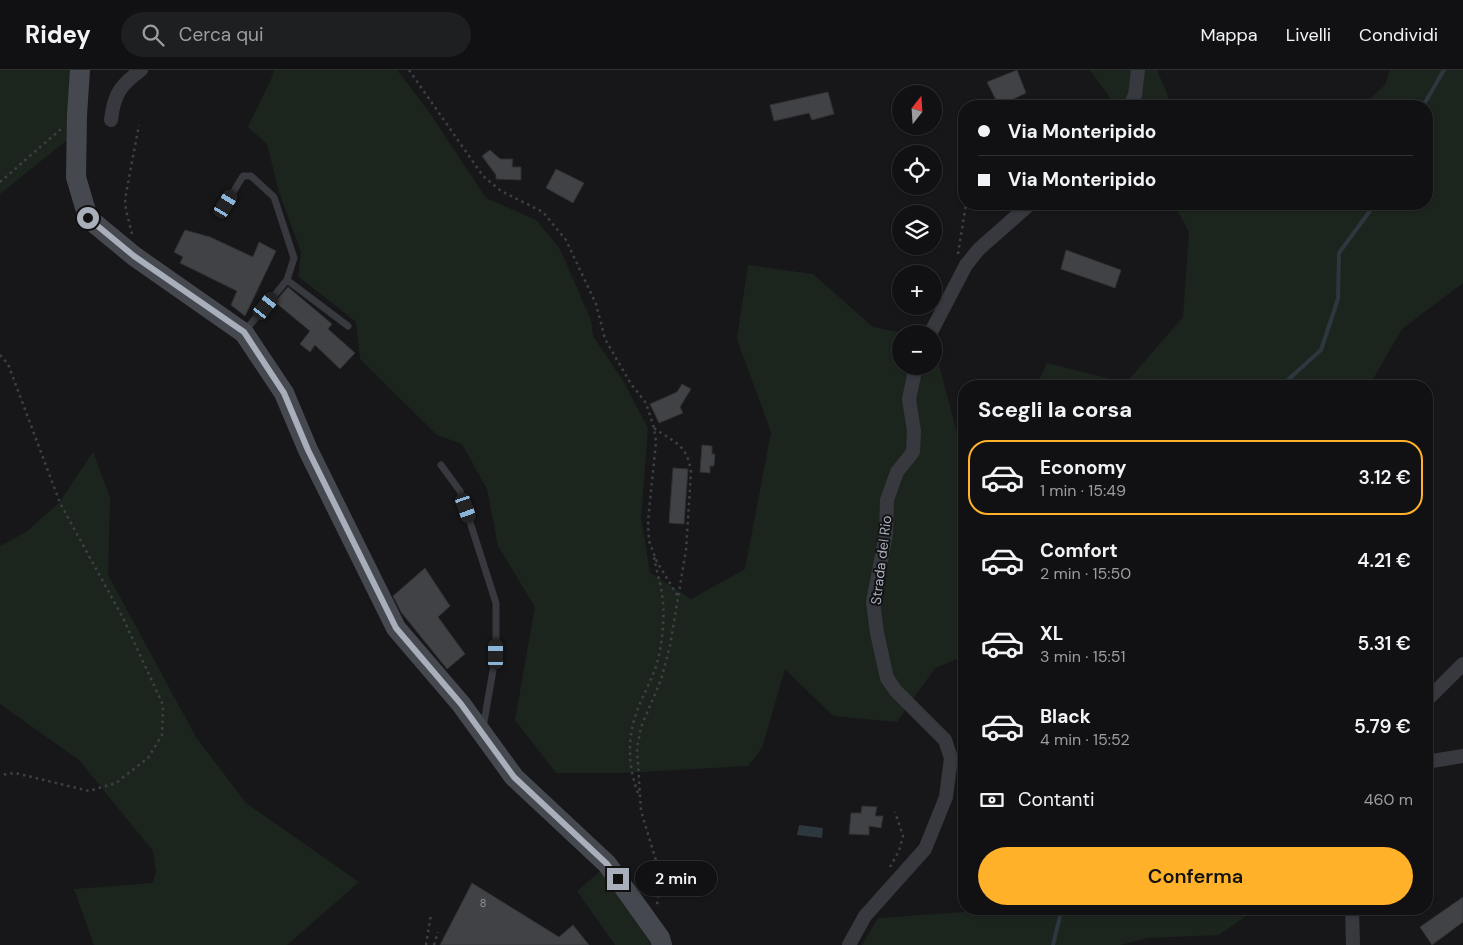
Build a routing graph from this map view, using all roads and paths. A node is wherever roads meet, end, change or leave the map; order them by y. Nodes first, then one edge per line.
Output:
1 (80, 70) edge
2 (141, 70) edge
3 (409, 70) edge
4 (1138, 70) edge
5 (1133, 100) edge
6 (77, 115) junction
7 (111, 120) dead end
8 (139, 125) dead end
9 (0, 182) edge
10 (226, 204) dead end
11 (965, 210) edge
12 (1023, 210) edge
13 (134, 256) junction
14 (958, 259) dead end
15 (287, 280) junction
16 (935, 325) edge
17 (348, 326) dead end
18 (244, 332) junction
19 (0, 355) edge
20 (914, 375) edge
21 (654, 428) junction
22 (442, 465) dead end
23 (654, 553) junction
24 (679, 598) junction
25 (1463, 664) edge
26 (1433, 694) edge
27 (482, 733) junction
28 (1463, 756) edge
29 (1433, 761) edge
30 (0, 775) edge
31 (639, 797) junction
32 (895, 812) dead end
33 (887, 873) dead end
34 (657, 905) dead end
35 (431, 914) dead end
36 (1352, 915) edge
37 (438, 932) dead end
38 (426, 945) edge
39 (434, 945) edge
40 (662, 945) edge
41 (849, 945) edge
42 (1353, 945) edge

1 - 6 street
2 - 7 street
3 - 21 path
4 - 5 street
6 - 9 path
6 - 13 street
8 - 13 path
10 - 15 lane
11 - 14 path
12 - 16 street
13 - 18 street
15 - 17 lane
15 - 18 lane
18 - 27 street
19 - 30 path
20 - 41 street, Strada del Rio
21 - 23 path
21 - 24 path
22 - 27 lane
23 - 24 path
23 - 31 path
24 - 31 path
25 - 26 street
27 - 40 street
28 - 29 street
31 - 34 path
32 - 33 path
35 - 38 path
36 - 42 street
37 - 39 path

